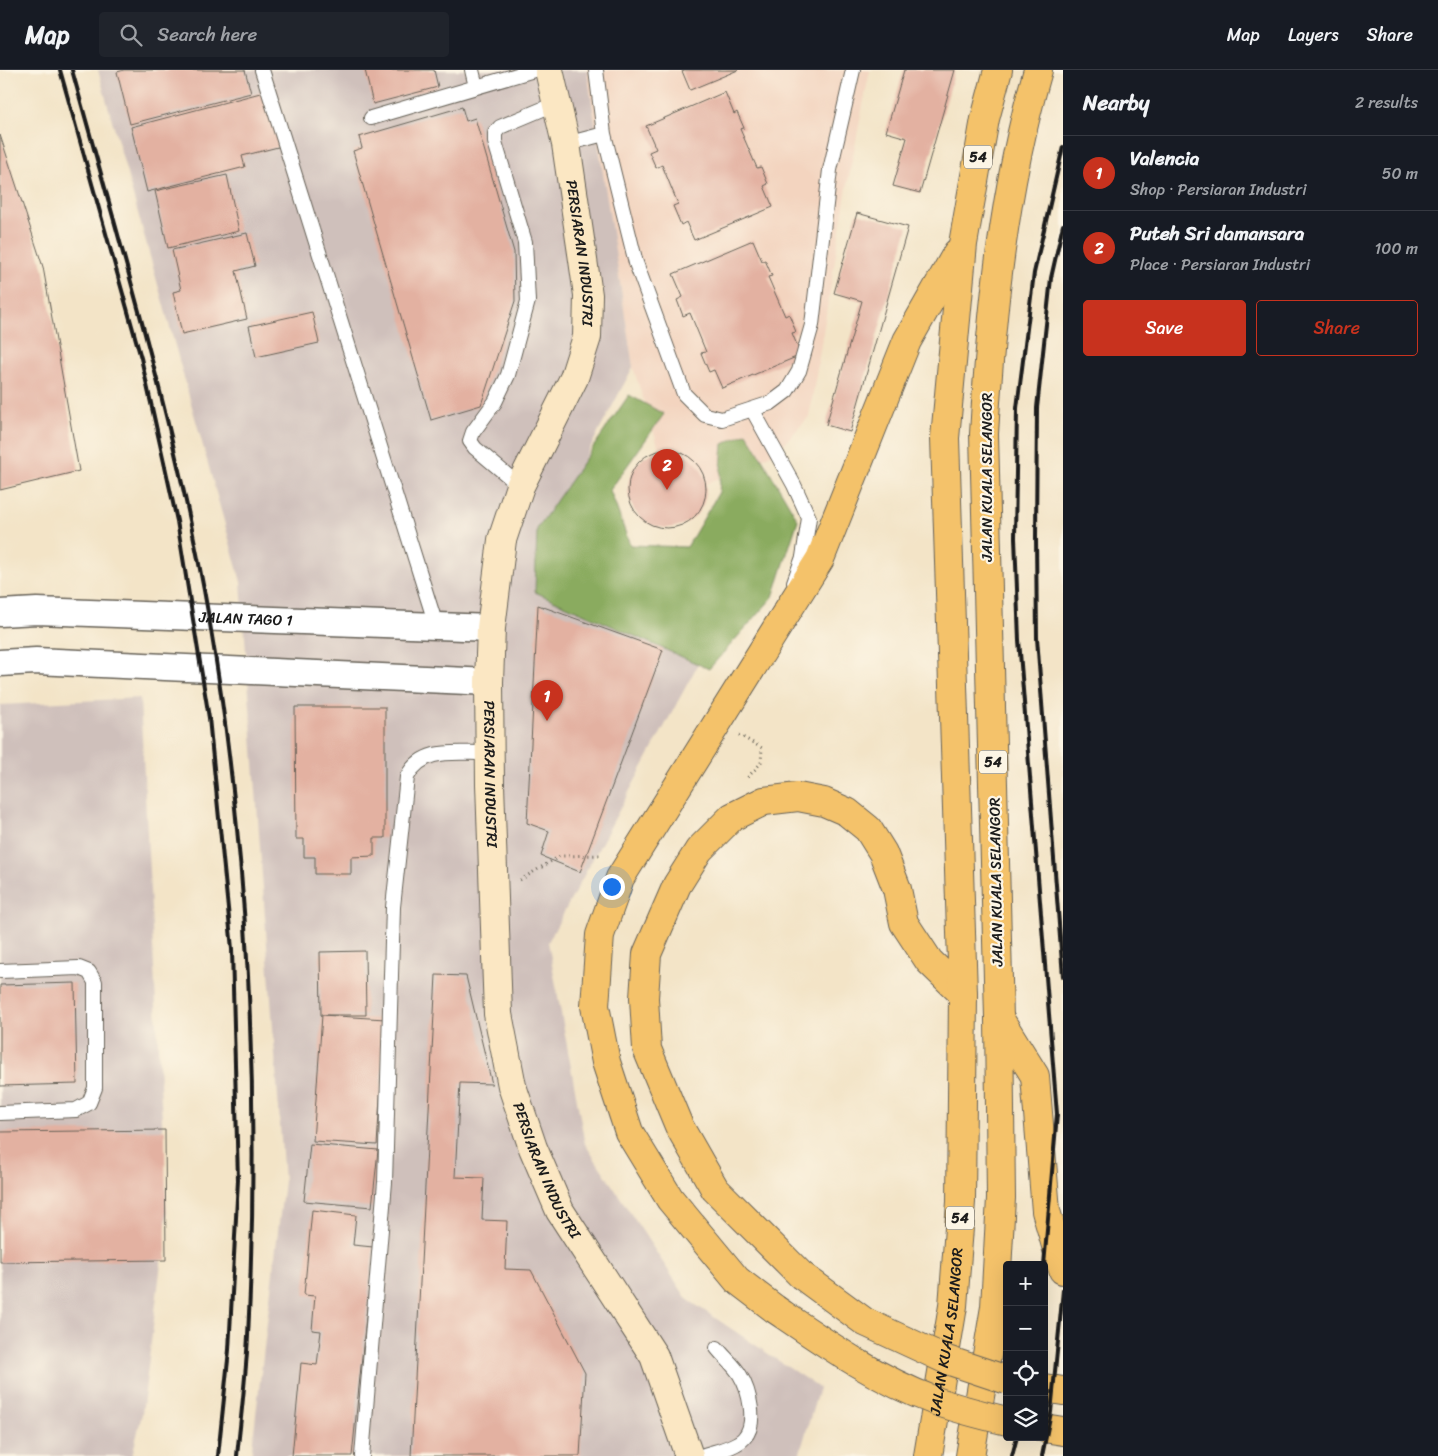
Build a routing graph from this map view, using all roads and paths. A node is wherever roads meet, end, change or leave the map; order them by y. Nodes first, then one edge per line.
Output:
1 (262, 70) edge
2 (472, 70) edge
3 (534, 70) edge
4 (549, 70) edge
5 (596, 70) edge
6 (853, 70) edge
7 (998, 70) edge
8 (1038, 70) edge
9 (476, 87) junction
10 (557, 102) junction
11 (371, 118) dead end
12 (604, 134) junction
13 (566, 144) junction
14 (963, 244) junction
15 (752, 409) junction
16 (520, 486) junction
17 (0, 614) edge
18 (780, 622) junction
19 (436, 626) junction
20 (491, 628) junction
21 (0, 663) edge
22 (489, 682) junction
23 (716, 723) junction
24 (489, 753) junction
25 (742, 783) dead end
26 (603, 855) dead end
27 (495, 918) junction
28 (0, 971) edge
29 (963, 994) junction
30 (999, 1018) junction
31 (0, 1114) edge
32 (1063, 1270) edge
33 (717, 1348) dead end
34 (1003, 1379) edge
35 (1048, 1389) edge
36 (1063, 1391) edge
37 (1003, 1420) edge
38 (1048, 1429) edge
39 (1063, 1431) edge
40 (362, 1456) edge
41 (689, 1456) edge
42 (702, 1456) edge
43 (928, 1456) edge
44 (970, 1456) edge

1 - 19 lane
2 - 9 lane
3 - 9 lane
4 - 10 street, PERSIARAN INDUSTRI
5 - 12 lane
6 - 15 lane
7 - 14 highway, JALAN KUALA SELANGOR / 54
8 - 30 highway, JALAN KUALA SELANGOR / 54
9 - 11 lane
10 - 13 street, PERSIARAN INDUSTRI
10 - 16 lane
12 - 13 lane
12 - 15 lane
13 - 16 street, PERSIARAN INDUSTRI
14 - 18 highway
14 - 29 highway, JALAN KUALA SELANGOR / 54
15 - 18 lane
16 - 20 street, PERSIARAN INDUSTRI
17 - 19 street, JALAN TAGO 1
18 - 23 highway
19 - 20 street, JALAN TAGO 1
20 - 22 street, PERSIARAN INDUSTRI
21 - 22 street
22 - 24 street, PERSIARAN INDUSTRI
23 - 25 path
23 - 37 highway, bridge
24 - 27 street, PERSIARAN INDUSTRI
24 - 40 lane
26 - 27 path
27 - 41 street, PERSIARAN INDUSTRI
28 - 31 lane
29 - 34 highway, bridge
29 - 43 highway, JALAN KUALA SELANGOR / 54
30 - 32 highway
30 - 44 highway, JALAN KUALA SELANGOR / 54
33 - 42 lane
35 - 36 highway
38 - 39 highway

